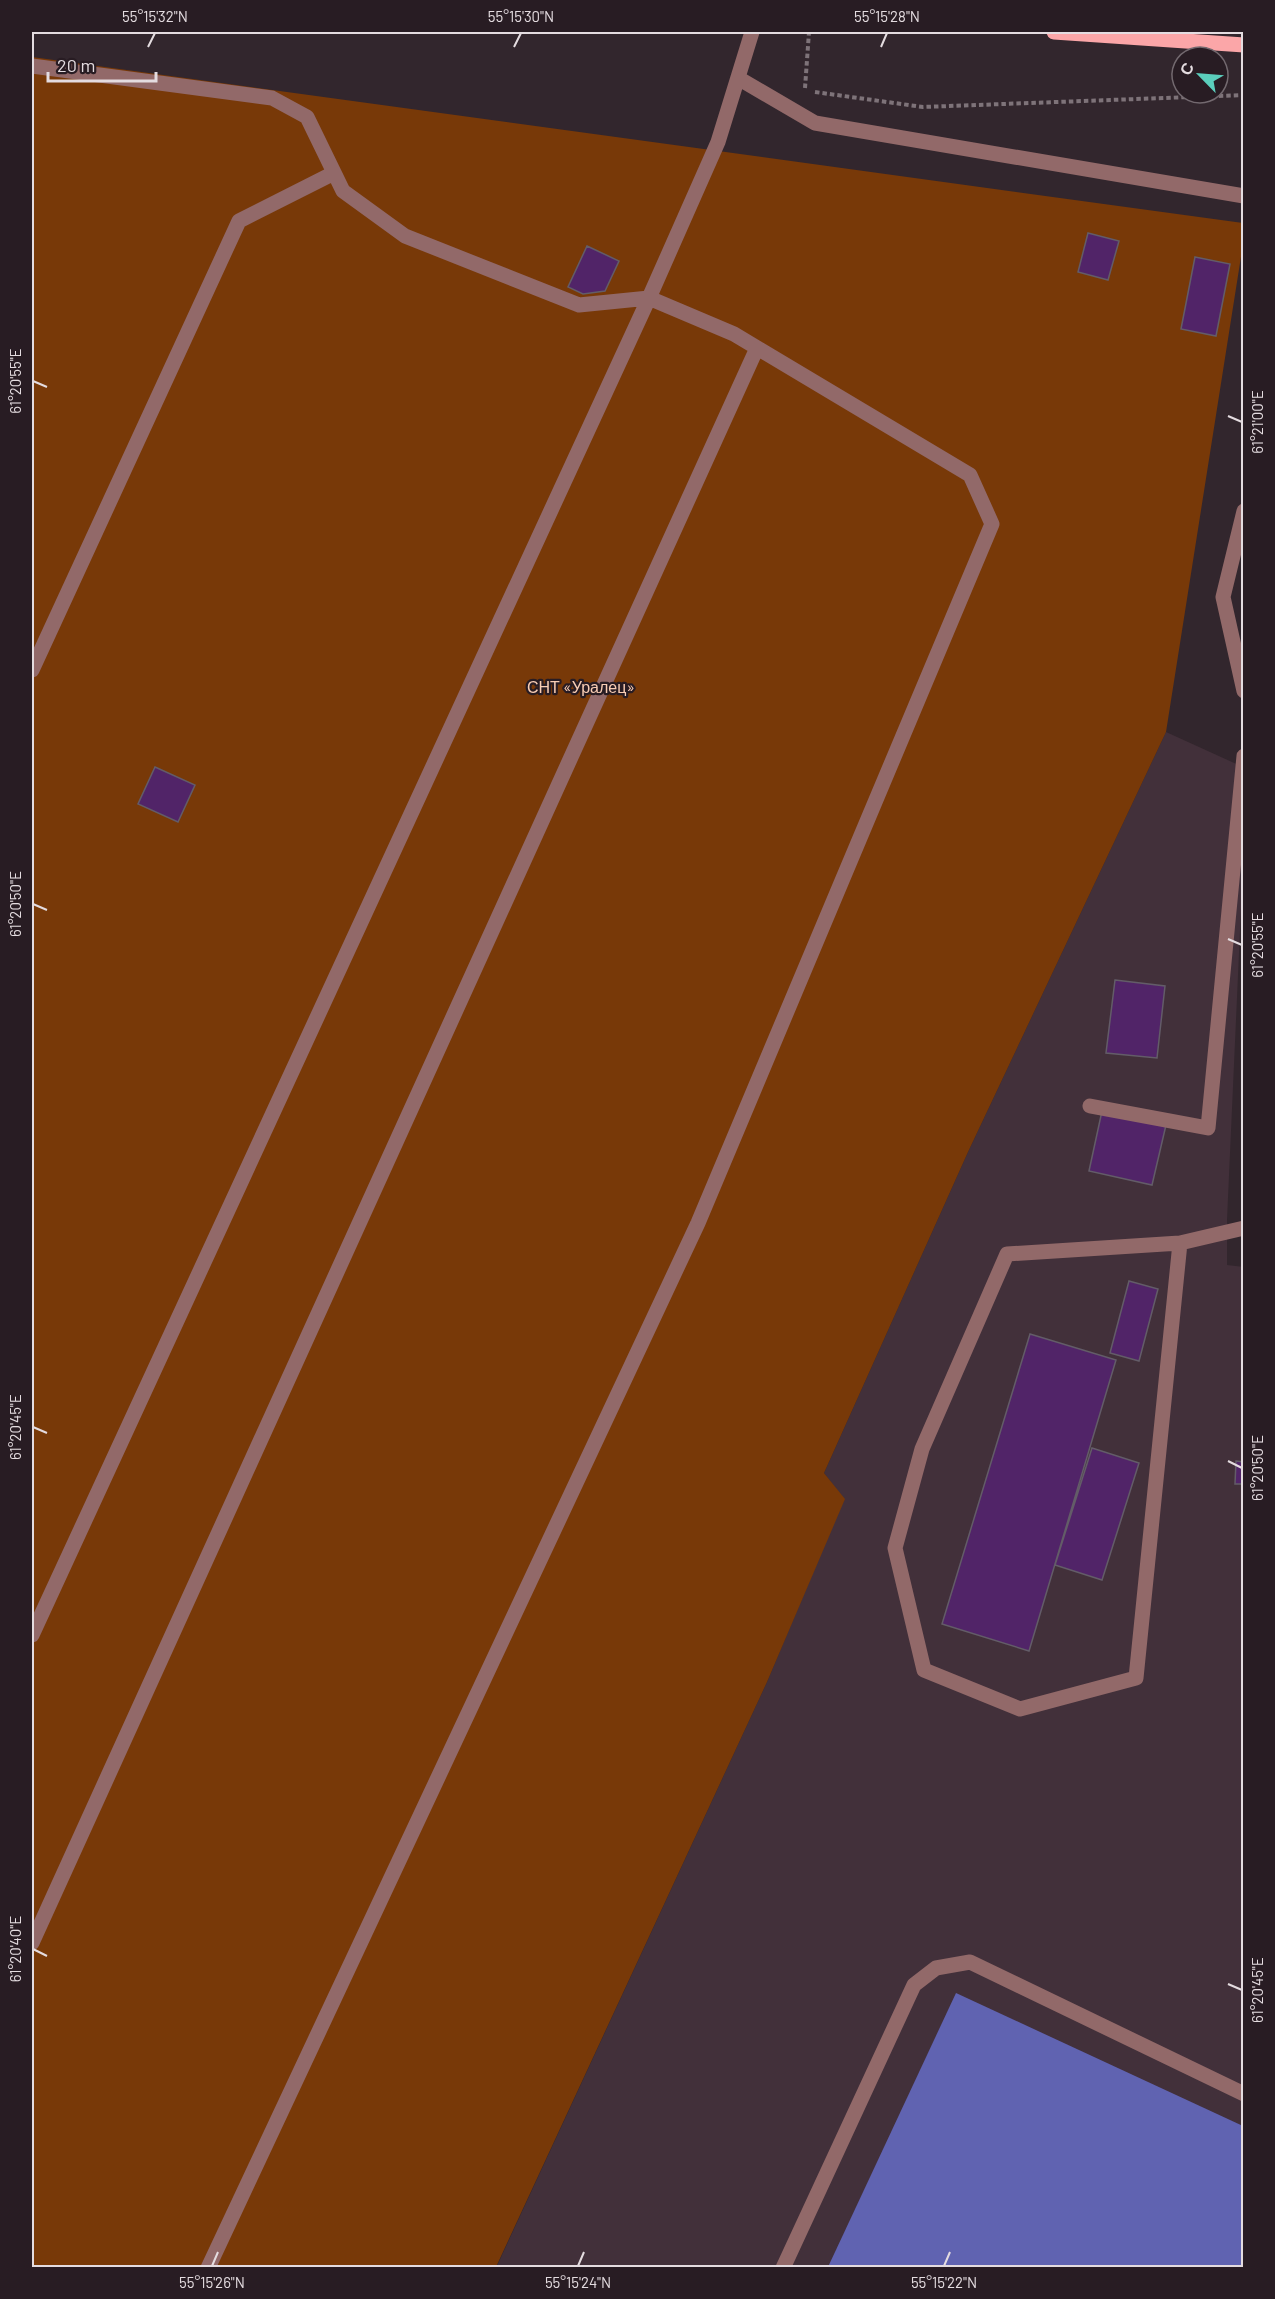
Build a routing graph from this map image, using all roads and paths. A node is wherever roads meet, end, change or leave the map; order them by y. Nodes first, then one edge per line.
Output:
1 (752, 32) edge
2 (809, 32) edge
3 (1054, 32) edge
4 (1244, 45) edge
5 (32, 66) edge
6 (738, 78) junction
7 (1244, 95) edge
8 (334, 173) junction
9 (1244, 196) edge
10 (649, 298) junction
11 (758, 348) junction
12 (1244, 511) edge
13 (32, 670) edge
14 (1244, 691) edge
15 (1244, 756) edge
16 (1089, 1106) dead end
17 (1244, 1228) edge
18 (1180, 1243) junction
19 (32, 1635) edge
20 (32, 1943) edge
21 (1244, 2094) edge
22 (208, 2268) edge
23 (783, 2268) edge

1 - 6 lane
2 - 7 path
3 - 4 main road
5 - 8 lane
6 - 9 lane
6 - 10 lane
8 - 10 lane
8 - 13 lane
10 - 11 lane
10 - 19 lane
11 - 20 lane
11 - 22 lane
12 - 14 lane
15 - 16 lane
17 - 18 lane
18 - 18 lane
21 - 23 lane

